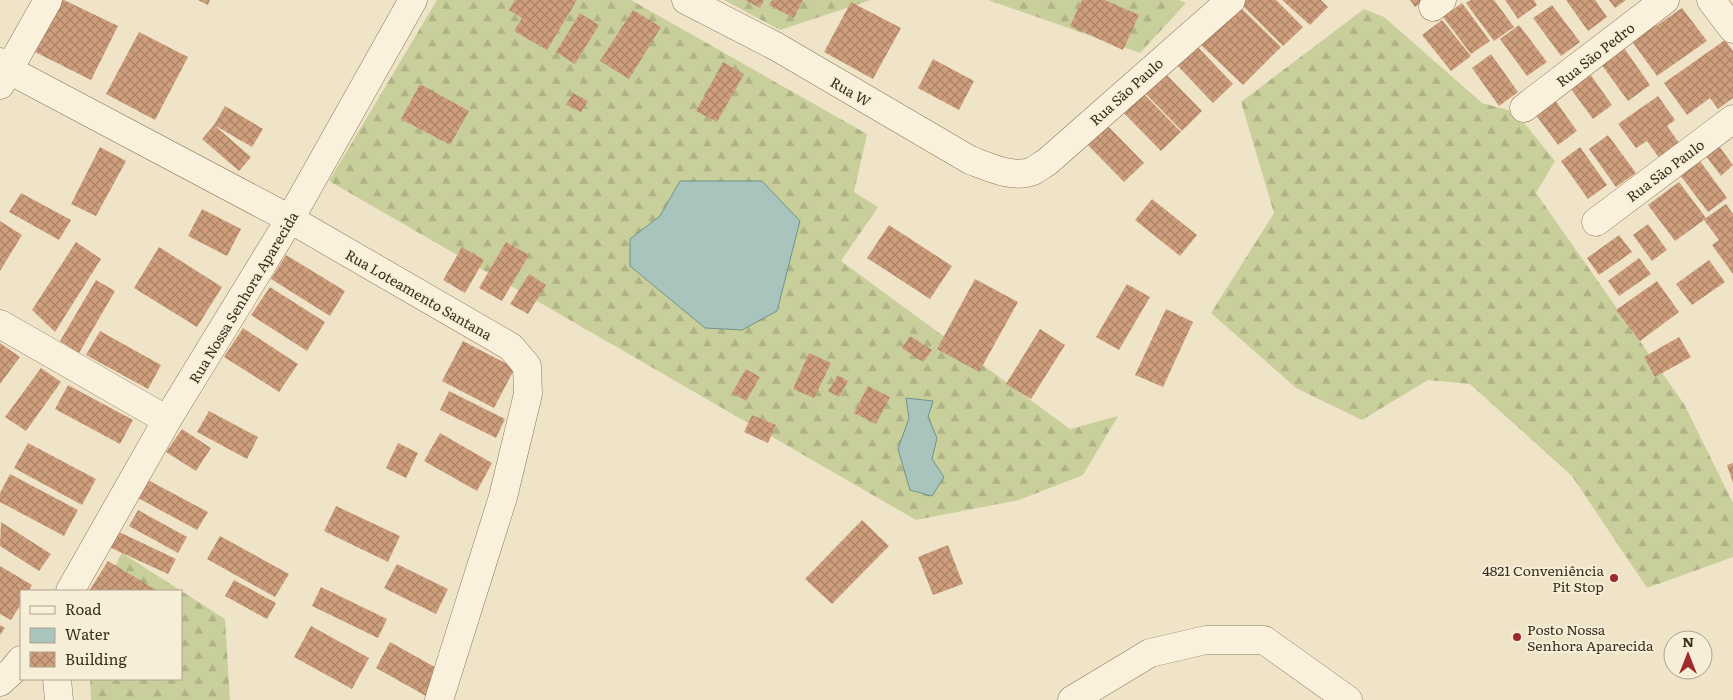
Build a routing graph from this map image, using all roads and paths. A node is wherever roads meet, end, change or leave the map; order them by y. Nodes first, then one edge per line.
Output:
1 (48, 0) edge
2 (412, 0) edge
3 (686, 0) edge
4 (1231, 0) edge
5 (1665, 0) edge
6 (1712, 0) edge
7 (1733, 29) edge
8 (3, 72) edge
9 (1524, 108) dead end
10 (1733, 119) edge
11 (1018, 174) joint
12 (290, 220) junction
13 (1596, 222) dead end
14 (0, 324) edge
15 (168, 420) junction
16 (71, 590) edge
17 (20, 661) edge
18 (57, 680) edge
19 (0, 682) edge
20 (59, 700) edge
21 (439, 700) edge
22 (1072, 700) edge
23 (1348, 700) edge

1 - 8 street
2 - 12 street, Rua Nossa Senhora Aparecida
3 - 11 street, Rua W
4 - 11 street, Rua São Paulo
5 - 9 street, Rua São Pedro
6 - 7 street
8 - 12 street, Rua Loteamento Santana
10 - 13 street, Rua São Paulo
12 - 15 street, Rua Nossa Senhora Aparecida
12 - 21 street, Rua Loteamento Santana
14 - 15 street
15 - 16 street, Rua Nossa Senhora Aparecida
17 - 19 street
18 - 20 street
22 - 23 street

